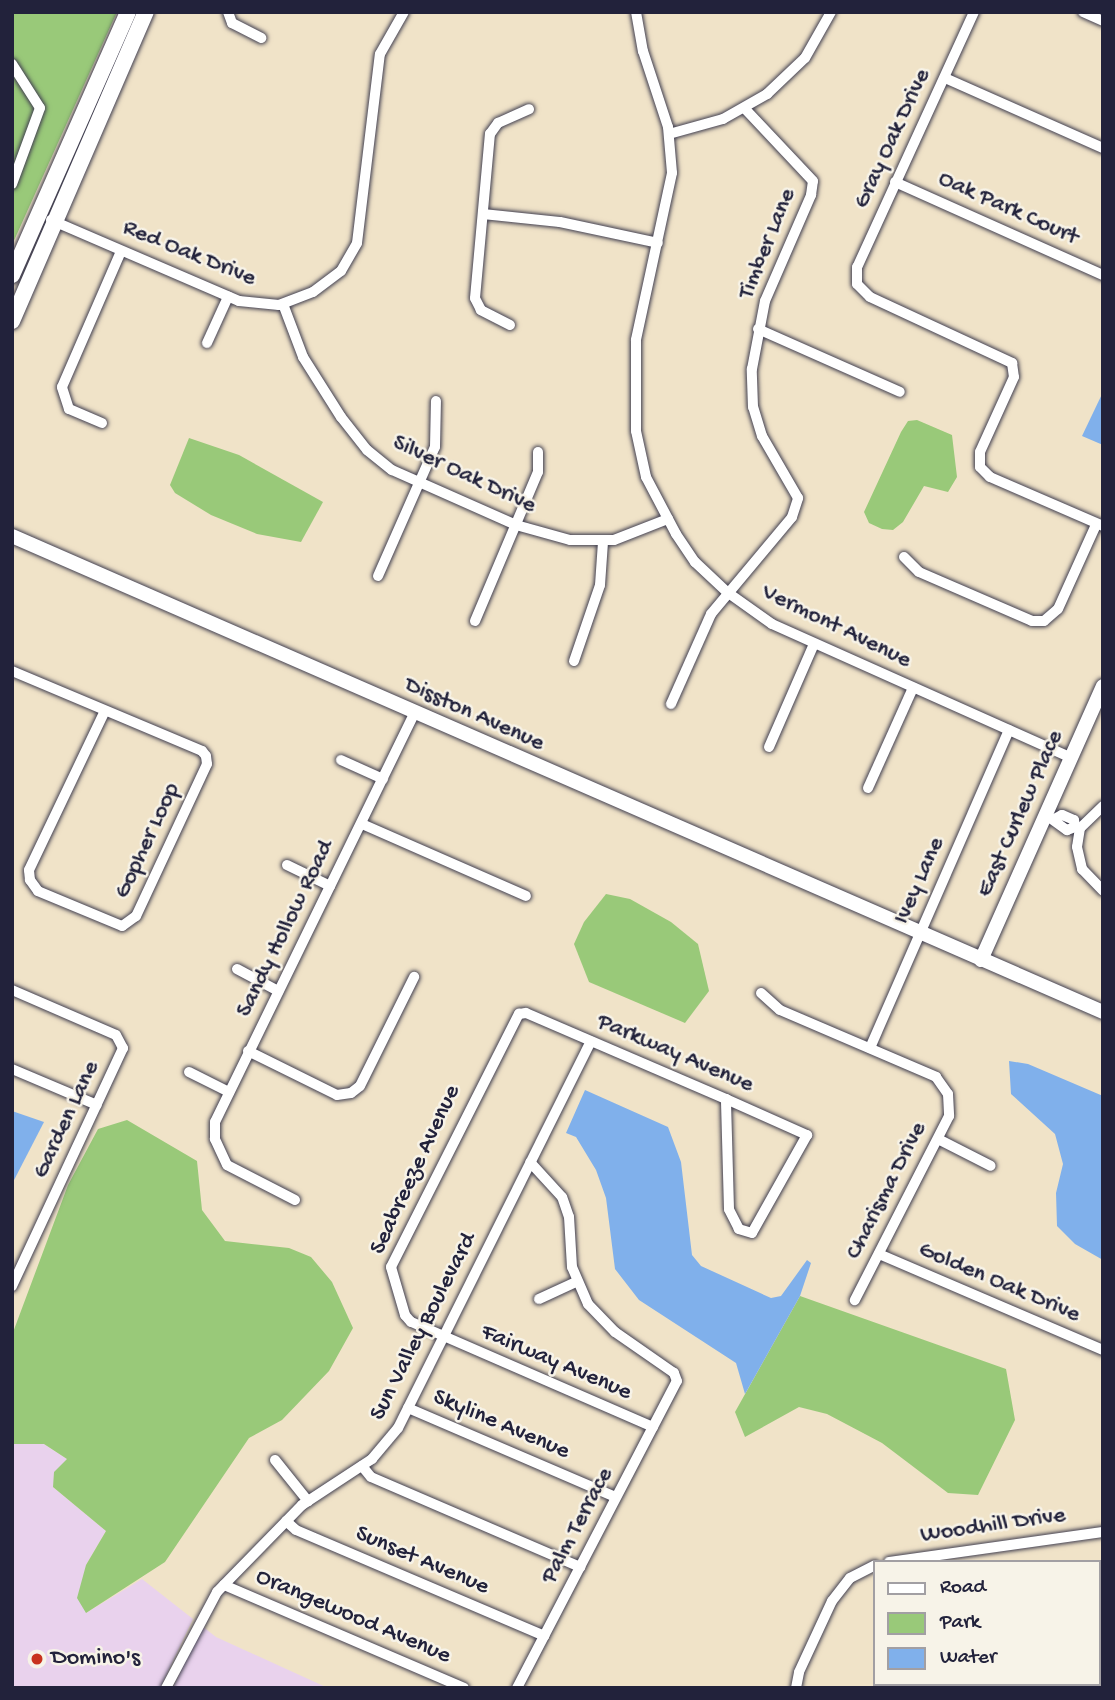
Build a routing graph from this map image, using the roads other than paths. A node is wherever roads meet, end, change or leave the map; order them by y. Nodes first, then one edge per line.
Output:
1 (128, 12) edge
2 (146, 12) edge
3 (228, 12) edge
4 (404, 12) edge
5 (636, 12) edge
6 (831, 12) edge
7 (974, 12) edge
8 (1083, 12) edge
9 (1103, 21) edge
10 (261, 38) dead end
11 (12, 64) edge
12 (945, 78) junction
13 (529, 109) dead end
14 (746, 110) junction
15 (670, 134) junction
16 (1103, 148) edge
17 (895, 182) junction
18 (12, 184) edge
19 (39, 214) junction
20 (483, 214) junction
21 (56, 222) junction
22 (658, 243) junction
23 (121, 251) junction
24 (12, 275) edge
25 (1103, 275) edge
26 (228, 297) junction
27 (283, 304) junction
28 (12, 321) edge
29 (510, 325) dead end
30 (758, 329) junction
31 (207, 343) dead end
32 (900, 392) dead end
33 (436, 401) dead end
34 (102, 423) dead end
35 (538, 452) dead end
36 (420, 482) junction
37 (668, 519) junction
38 (516, 525) junction
39 (1100, 526) edge
40 (12, 536) edge
41 (603, 542) junction
42 (904, 556) dead end
43 (378, 576) dead end
44 (727, 592) junction
45 (475, 621) dead end
46 (814, 644) junction
47 (574, 661) dead end
48 (12, 671) edge
49 (1103, 686) edge
50 (913, 688) junction
51 (671, 704) dead end
52 (105, 711) junction
53 (414, 713) junction
54 (1009, 730) junction
55 (769, 747) dead end
56 (1071, 758) junction
57 (341, 760) dead end
58 (383, 779) junction
59 (868, 788) dead end
60 (1103, 806) edge
61 (1050, 817) junction
62 (362, 824) junction
63 (1078, 827) junction
64 (288, 866) dead end
65 (330, 886) junction
66 (1103, 891) edge
67 (526, 896) dead end
68 (920, 933) junction
69 (981, 960) junction
70 (237, 969) dead end
71 (414, 977) dead end
72 (12, 990) edge
73 (278, 991) junction
74 (761, 993) dead end
75 (1103, 1012) edge
76 (526, 1013) joint
77 (591, 1041) junction
78 (870, 1048) junction
79 (248, 1051) junction
80 (12, 1069) edge
81 (189, 1072) dead end
82 (229, 1092) junction
83 (726, 1100) junction
84 (97, 1105) junction
85 (938, 1139) junction
86 (530, 1162) junction
87 (991, 1166) dead end
88 (295, 1200) dead end
89 (879, 1254) junction
90 (576, 1282) junction
91 (12, 1286) edge
92 (539, 1299) dead end
93 (855, 1300) dead end
94 (443, 1338) junction
95 (1103, 1350) edge
96 (408, 1408) junction
97 (653, 1427) junction
98 (275, 1460) dead end
99 (362, 1466) junction
100 (616, 1497) junction
101 (308, 1501) junction
102 (286, 1521) junction
103 (1103, 1532) edge
104 (904, 1560) edge
105 (874, 1565) edge
106 (580, 1567) junction
107 (224, 1585) junction
108 (544, 1636) junction
109 (166, 1688) edge
110 (464, 1688) edge
111 (517, 1688) edge
112 (796, 1688) edge

1 - 19 main road
2 - 21 main road
3 - 10 street
4 - 27 street, Red Oak Drive
5 - 15 street, Vermont Avenue
6 - 14 street
7 - 12 street, Gray Oak Drive
8 - 9 street
11 - 18 street
12 - 16 street
12 - 17 street, Gray Oak Drive
13 - 20 street
14 - 15 street
14 - 30 street, Timber Lane
15 - 22 street, Vermont Avenue
17 - 25 street, Oak Park Court
17 - 39 street, Gray Oak Drive
19 - 21 street, Red Oak Drive
19 - 24 main road
20 - 22 street
20 - 29 street
21 - 23 street, Red Oak Drive
21 - 28 main road
22 - 37 street, Vermont Avenue
23 - 26 street, Red Oak Drive
23 - 34 street
26 - 27 street, Red Oak Drive
26 - 31 street
27 - 36 street, Silver Oak Drive
30 - 32 street
30 - 44 street, Timber Lane
33 - 36 street
35 - 38 street
36 - 38 street, Silver Oak Drive
36 - 43 street
37 - 41 street, Silver Oak Drive
37 - 44 street, Vermont Avenue
38 - 41 street, Silver Oak Drive
38 - 45 street
39 - 42 street
40 - 53 street, Disston Avenue
41 - 47 street
44 - 46 street, Vermont Avenue
44 - 51 street, Timber Lane
46 - 50 street, Vermont Avenue
46 - 55 street
48 - 52 street, Gopher Loop
49 - 56 street, East Curlew Place
50 - 54 street, Vermont Avenue
50 - 59 street
52 - 52 street, Gopher Loop
53 - 58 street, Sandy Hollow Road
53 - 68 street, Disston Avenue
54 - 56 street, Vermont Avenue
54 - 68 street, Ivey Lane
56 - 61 street, East Curlew Place
57 - 58 street
58 - 62 street, Sandy Hollow Road
60 - 63 street
61 - 63 street
61 - 69 street, East Curlew Place
62 - 65 street, Sandy Hollow Road
62 - 67 street
63 - 66 street
64 - 65 street
65 - 73 street, Sandy Hollow Road
68 - 69 street, Disston Avenue
68 - 78 street, Ivey Lane
69 - 75 street, Disston Avenue
70 - 73 street
71 - 79 street
72 - 84 street, Garden Lane
73 - 79 street, Sandy Hollow Road
74 - 78 street
76 - 77 street, Parkway Avenue
76 - 94 street, Seabreeze Avenue
77 - 83 street, Parkway Avenue
77 - 86 street, Sun Valley Boulevard
78 - 85 street, Charisma Drive
79 - 82 street, Sandy Hollow Road
80 - 84 street
81 - 82 street
82 - 88 street, Sandy Hollow Road
83 - 83 street, Parkway Avenue
84 - 91 street, Garden Lane
85 - 87 street
85 - 89 street, Charisma Drive
86 - 90 street
86 - 94 street, Sun Valley Boulevard
89 - 93 street, Charisma Drive
89 - 95 street, Golden Oak Drive
90 - 92 street
90 - 97 street, Palm Terrace
94 - 96 street, Sun Valley Boulevard
94 - 97 street, Fairway Avenue
96 - 99 street, Sun Valley Boulevard
96 - 100 street, Skyline Avenue
97 - 100 street, Palm Terrace
98 - 101 street
99 - 101 street, Sun Valley Boulevard
99 - 106 street
100 - 106 street, Palm Terrace
101 - 102 street, Sun Valley Boulevard
102 - 107 street, Sun Valley Boulevard
102 - 108 street, Sunset Avenue
103 - 104 street, Woodhill Drive
105 - 112 street
106 - 108 street, Palm Terrace
107 - 109 street, Sun Valley Boulevard
107 - 110 street, Orangewood Avenue
108 - 111 street, Palm Terrace

